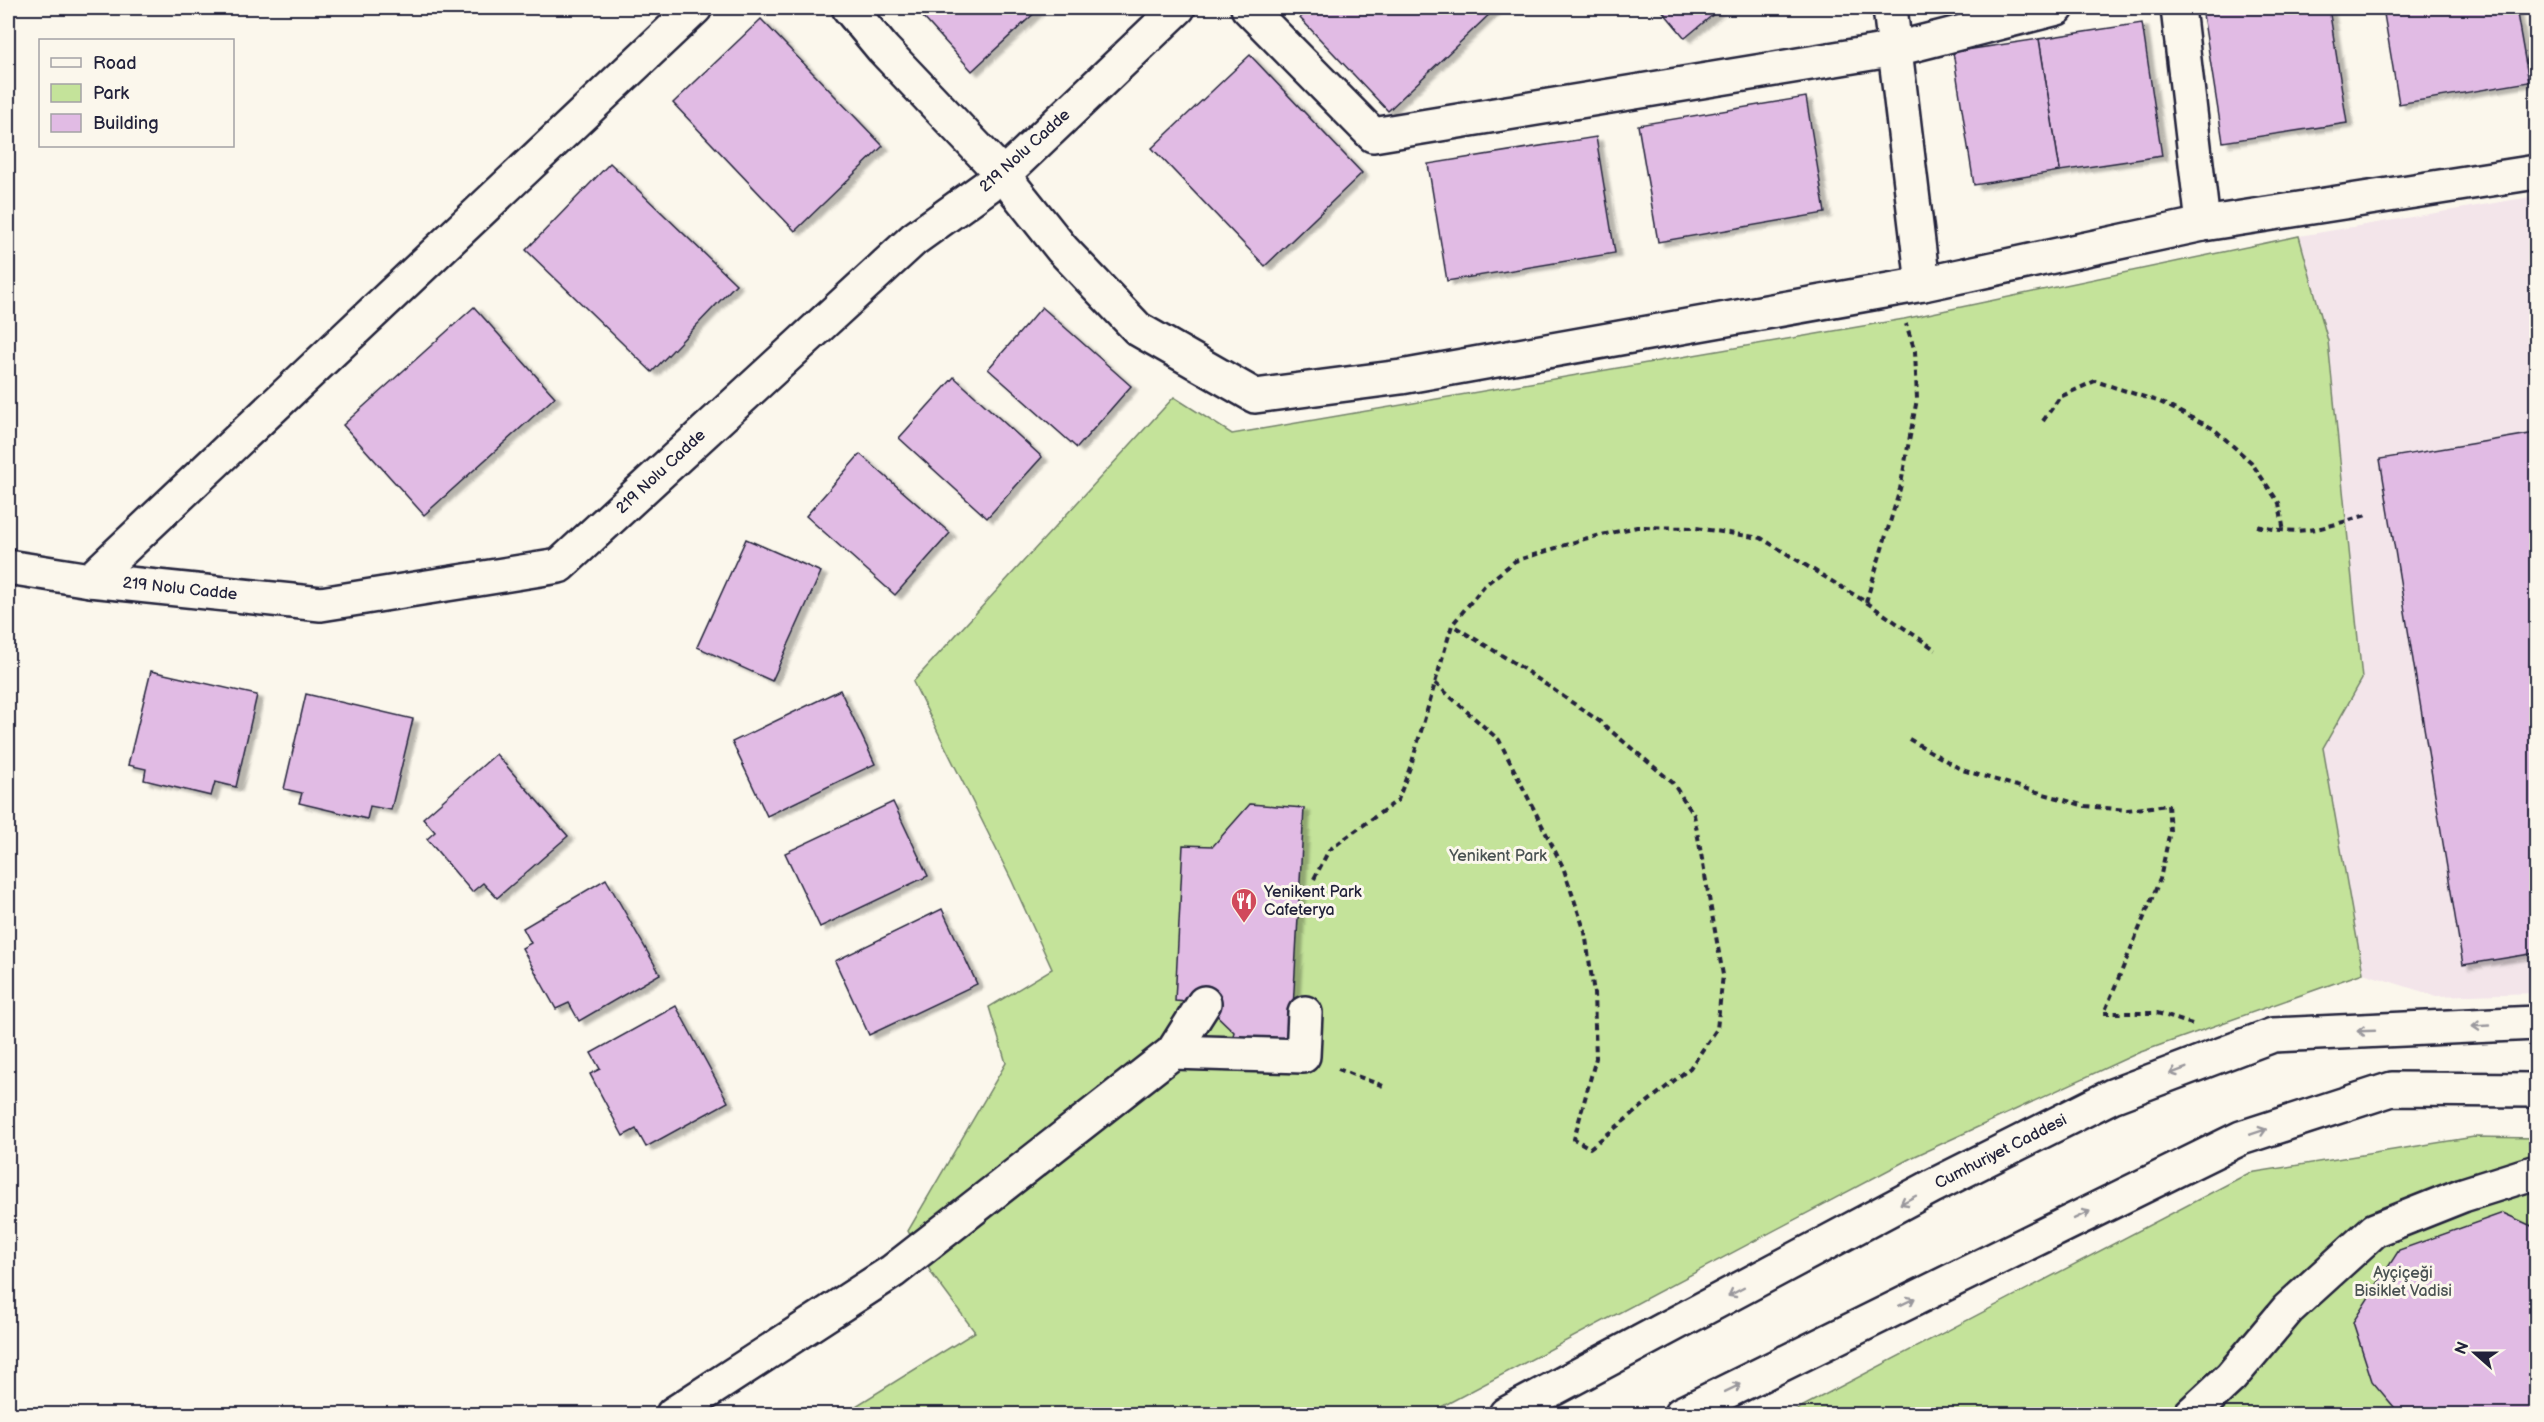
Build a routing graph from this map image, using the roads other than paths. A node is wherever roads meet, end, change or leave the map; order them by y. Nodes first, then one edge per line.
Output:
1 (695, 8) edge
2 (849, 8) edge
3 (1178, 8) edge
4 (1248, 8) edge
5 (1890, 8) edge
6 (2057, 8) edge
7 (2178, 8) edge
8 (1896, 50) junction
9 (2536, 172) edge
10 (1003, 175) junction
11 (2203, 224) junction
12 (1909, 287) junction
13 (8, 567) edge
14 (90, 580) junction
15 (1204, 1003) dead end
16 (1305, 1013) dead end
17 (2536, 1023) edge
18 (1173, 1052) junction
19 (2536, 1090) edge
20 (2536, 1172) edge
21 (673, 1414) edge
22 (1506, 1414) edge
23 (1680, 1414) edge
24 (2191, 1414) edge

1 - 14 street
2 - 10 street
3 - 10 street, 219 Nolu Cadde
4 - 8 street
5 - 8 street
6 - 8 street
7 - 11 street
8 - 12 street
9 - 11 street
10 - 12 street
10 - 14 street, 219 Nolu Cadde
11 - 12 street
13 - 14 street, 219 Nolu Cadde
15 - 18 street
16 - 18 street
17 -> 22 street, Cumhuriyet Caddesi
18 - 21 street
23 -> 19 street
20 - 24 street

